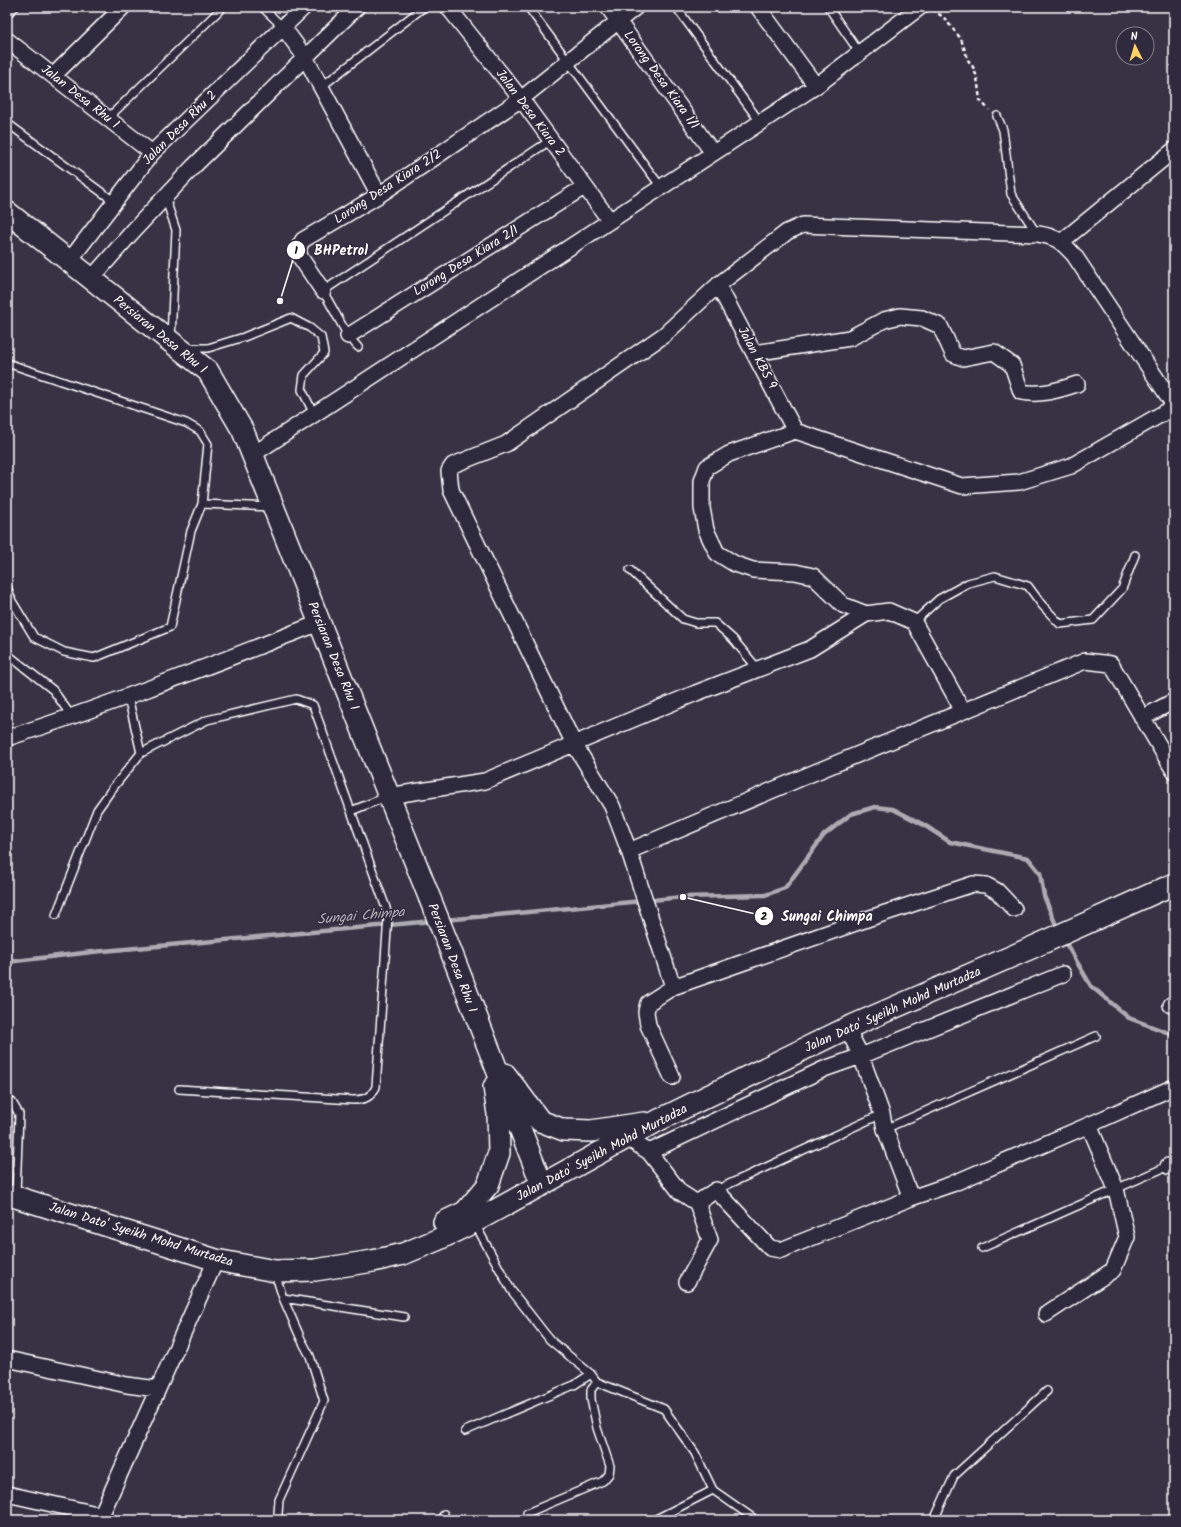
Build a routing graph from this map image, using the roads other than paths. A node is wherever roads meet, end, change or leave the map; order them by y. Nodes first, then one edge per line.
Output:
1 (15, 7) edge
2 (123, 7) edge
3 (223, 7) edge
4 (262, 7) edge
5 (304, 7) edge
6 (357, 7) edge
7 (424, 7) edge
8 (448, 7) edge
9 (528, 7) edge
10 (608, 7) edge
11 (636, 7) edge
12 (676, 7) edge
13 (758, 7) edge
14 (828, 7) edge
15 (920, 7) edge
16 (7, 14) edge
17 (618, 20) junction
18 (283, 27) junction
19 (7, 40) edge
20 (860, 52) junction
21 (305, 56) junction
22 (568, 61) junction
23 (53, 76) junction
24 (816, 86) junction
25 (321, 87) junction
26 (521, 99) junction
27 (997, 116) road end
28 (108, 118) junction
29 (760, 122) junction
30 (7, 123) edge
31 (550, 140) junction
32 (1174, 150) edge
33 (152, 153) junction
34 (713, 153) junction
35 (584, 186) junction
36 (661, 187) junction
37 (379, 194) junction
38 (165, 197) junction
39 (115, 202) junction
40 (7, 212) edge
41 (610, 221) junction
42 (1038, 234) junction
43 (1061, 242) junction
44 (70, 260) junction
45 (91, 279) junction
46 (718, 285) junction
47 (323, 291) junction
48 (348, 336) junction
49 (176, 345) junction
50 (358, 347) dead end
51 (754, 352) junction
52 (7, 363) edge
53 (1077, 384) dead end
54 (1174, 406) edge
55 (314, 414) junction
56 (795, 431) junction
57 (252, 455) junction
58 (202, 504) junction
59 (273, 507) junction
60 (1135, 555) dead end
61 (630, 570) dead end
62 (7, 586) edge
63 (866, 614) junction
64 (914, 622) junction
65 (319, 623) junction
66 (7, 654) edge
67 (758, 669) junction
68 (128, 697) junction
69 (1174, 700) edge
70 (963, 711) junction
71 (72, 717) junction
72 (1142, 718) junction
73 (7, 738) edge
74 (574, 744) junction
75 (142, 753) junction
76 (1174, 771) edge
77 (388, 796) junction
78 (352, 811) junction
79 (629, 851) junction
80 (1174, 884) edge
81 (1014, 909) dead end
82 (56, 915) dead end
83 (1063, 974) dead end
84 (672, 987) junction
85 (848, 1028) junction
86 (1096, 1036) dead end
87 (490, 1055) junction
88 (861, 1056) junction
89 (672, 1077) dead end
90 (1174, 1088) edge
91 (179, 1090) dead end
92 (7, 1101) edge
93 (882, 1114) junction
94 (659, 1120) junction
95 (1089, 1126) junction
96 (885, 1129) junction
97 (627, 1138) junction
98 (648, 1152) junction
99 (1172, 1165) edge
100 (542, 1185) junction
101 (1116, 1189) junction
102 (716, 1190) junction
103 (12, 1196) edge
104 (911, 1198) junction
105 (697, 1203) junction
106 (474, 1222) junction
107 (982, 1248) dead end
108 (216, 1260) junction
109 (315, 1270) junction
110 (275, 1271) junction
111 (687, 1282) dead end
112 (283, 1298) junction
113 (1046, 1314) dead end
114 (404, 1317) dead end
115 (7, 1358) edge
116 (591, 1374) junction
117 (597, 1382) junction
118 (157, 1389) junction
119 (1046, 1391) dead end
120 (465, 1431) dead end
121 (713, 1490) junction
122 (7, 1494) edge
123 (527, 1513) dead end
124 (100, 1518) edge
125 (279, 1520) edge
126 (654, 1520) edge
127 (756, 1520) edge
128 (934, 1520) edge

1 - 16 lane
2 - 23 street
3 - 28 lane
4 - 18 lane
5 - 18 street, Jalan Desa Rhu 2
6 - 21 street
7 - 25 lane
8 - 26 street, Jalan Desa Kiara 2
9 - 22 lane
10 - 17 street, Lorong Desa Kiara 1/1
11 - 17 street, Lorong Desa Kiara 2/2
12 - 29 lane
13 - 24 street
14 - 20 lane
15 - 20 street
17 - 22 street, Lorong Desa Kiara 2/2
17 - 34 street, Lorong Desa Kiara 1/1
18 - 21 street
18 - 33 street, Jalan Desa Rhu 2
19 - 23 street, Jalan Desa Rhu 1
20 - 24 street
21 - 25 street
21 - 38 street
22 - 26 street, Lorong Desa Kiara 2/2
22 - 36 lane
23 - 28 street, Jalan Desa Rhu 1
24 - 29 street
25 - 37 street
26 - 31 street, Jalan Desa Kiara 2
26 - 37 street, Lorong Desa Kiara 2/2
27 - 42 lane
28 - 33 street, Jalan Desa Rhu 1
29 - 34 street
30 - 39 lane
31 - 35 street, Jalan Desa Kiara 2
31 - 47 lane
32 - 43 street
33 - 39 street, Jalan Desa Rhu 2
34 - 36 street
35 - 41 street, Jalan Desa Kiara 2
35 - 48 street, Lorong Desa Kiara 2/1
36 - 41 street
37 - 47 street, Lorong Desa Kiara 2/2
38 - 45 street
38 - 49 lane
39 - 44 street, Jalan Desa Rhu 2
40 - 44 main road, Persiaran Desa Rhu 1
41 - 55 street
42 - 43 street
42 - 46 street
43 - 54 street
44 - 45 main road, Persiaran Desa Rhu 1
45 - 49 main road, Persiaran Desa Rhu 1
46 - 51 street, Jalan KBS 9
46 - 74 street
47 - 48 lane
48 - 50 lane
49 - 55 lane
49 - 57 main road, Persiaran Desa Rhu 1
51 - 53 street
51 - 56 street, Jalan KBS 9
52 - 58 lane
54 - 56 street
55 - 57 street
56 - 63 street
57 - 59 main road, Persiaran Desa Rhu 1
58 - 59 lane
58 - 62 lane
59 - 65 main road, Persiaran Desa Rhu 1
60 - 64 lane
61 - 67 lane
63 - 64 street
63 - 67 street
64 - 70 street
65 - 68 street
65 - 77 main road, Persiaran Desa Rhu 1
66 - 71 lane
67 - 74 street
68 - 71 street
68 - 75 lane
69 - 72 street
70 - 72 street
70 - 79 street
71 - 73 street
72 - 76 street
74 - 77 street
74 - 79 street
75 - 78 lane
75 - 82 lane
77 - 78 lane
77 - 87 main road, Persiaran Desa Rhu 1
78 - 91 lane
79 - 84 street
80 - 85 main road, Jalan Dato' Syeikh Mohd Murtadza
81 - 84 street
83 - 88 street
84 - 89 street
85 - 88 street
85 - 94 main road, Jalan Dato' Syeikh Mohd Murtadza
86 - 96 lane
87 - 94 main road
87 - 100 main road, Persiaran Desa Rhu 1
87 - 109 main road
88 - 93 street
88 - 98 street
90 - 95 street
92 - 103 lane
93 - 96 street
93 - 102 lane
94 - 97 main road, Jalan Dato' Syeikh Mohd Murtadza
95 - 101 street
95 - 104 street
96 - 104 street
97 - 98 street
97 - 100 main road, Jalan Dato' Syeikh Mohd Murtadza
98 - 105 street
99 - 101 lane
100 - 106 main road, Jalan Dato' Syeikh Mohd Murtadza
101 - 107 lane
101 - 113 street
102 - 104 street
102 - 105 street
103 - 108 main road, Jalan Dato' Syeikh Mohd Murtadza
105 - 111 street
106 - 109 main road, Jalan Dato' Syeikh Mohd Murtadza
106 - 116 lane
108 - 110 main road, Jalan Dato' Syeikh Mohd Murtadza
108 - 118 street
109 - 110 main road, Jalan Dato' Syeikh Mohd Murtadza
110 - 112 lane
112 - 114 lane
112 - 125 lane
115 - 118 street
116 - 117 lane
116 - 120 lane
117 - 121 lane
117 - 123 lane
118 - 124 street
119 - 128 lane
121 - 126 lane
121 - 127 lane
122 - 124 street

